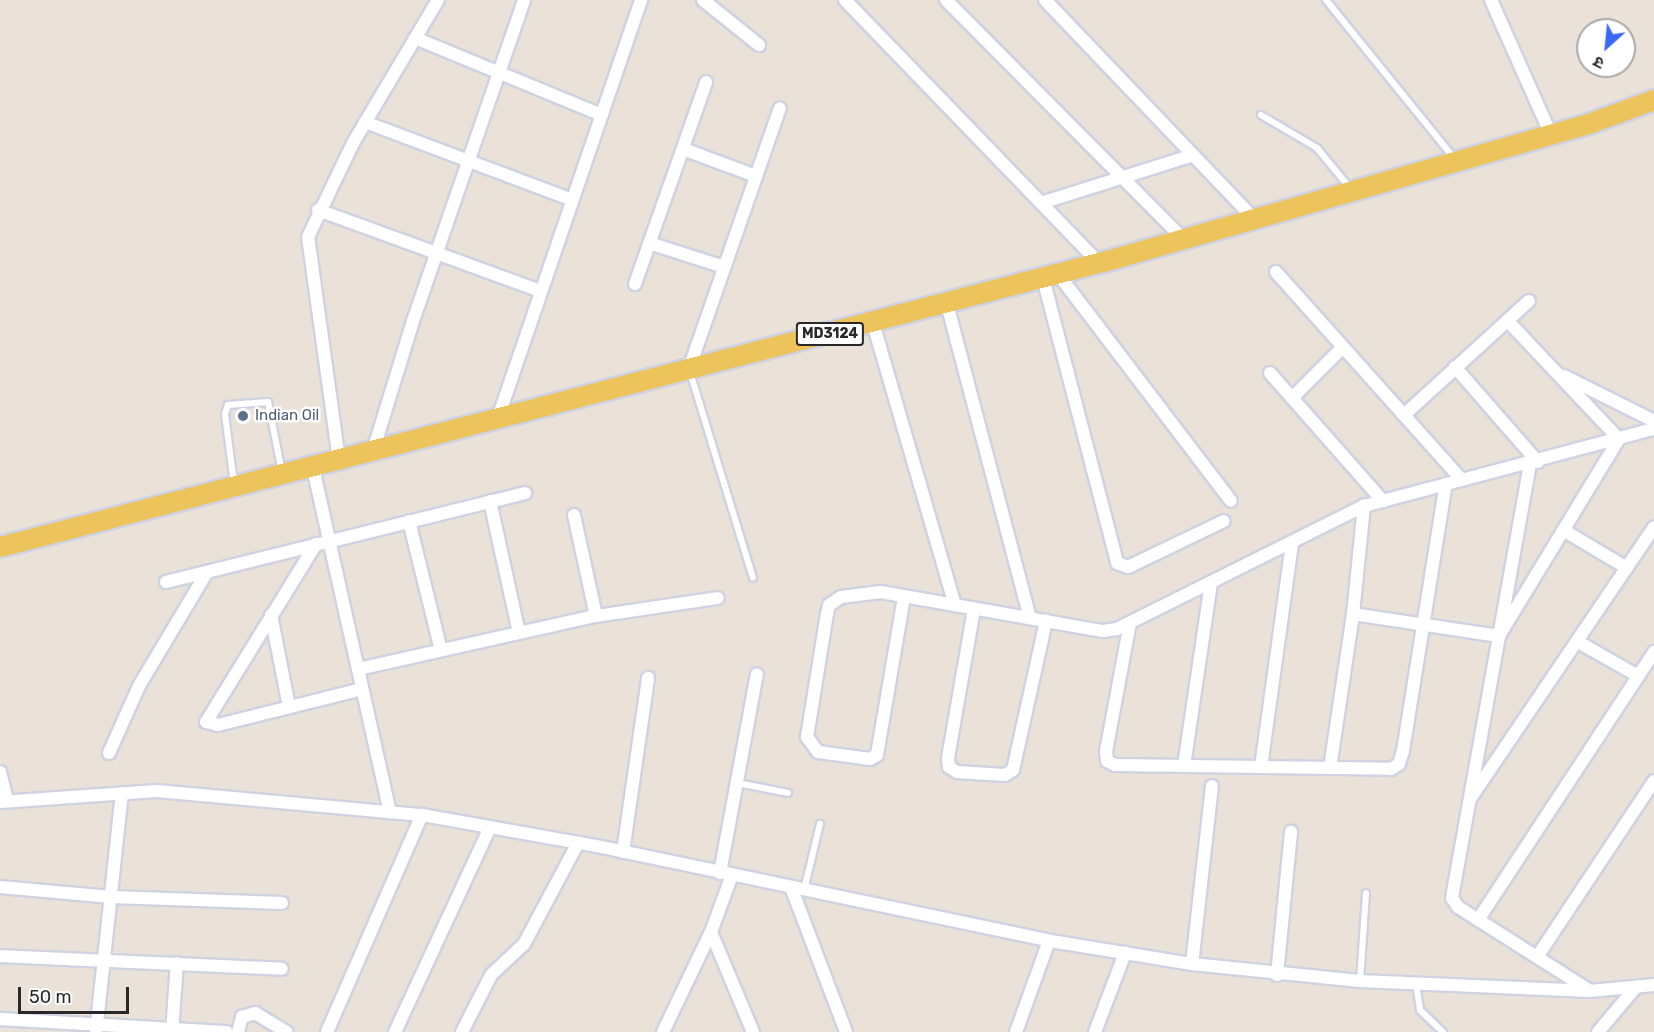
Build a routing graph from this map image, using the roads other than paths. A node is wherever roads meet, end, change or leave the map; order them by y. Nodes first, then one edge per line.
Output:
1 (438, 0) edge
2 (524, 0) edge
3 (641, 0) edge
4 (703, 0) edge
5 (845, 0) edge
6 (946, 0) edge
7 (1045, 0) edge
8 (1326, 0) edge
9 (1491, 0) edge
10 (415, 38) junction
11 (759, 45) dead end
12 (500, 72) junction
13 (706, 82) dead end
14 (1654, 100) edge
15 (780, 108) dead end
16 (602, 115) junction
17 (1261, 115) dead end
18 (364, 122) junction
19 (1551, 135) junction
20 (683, 149) junction
21 (1193, 155) junction
22 (1457, 161) junction
23 (468, 163) junction
24 (756, 176) junction
25 (1121, 178) junction
26 (1352, 191) junction
27 (572, 200) junction
28 (1041, 203) junction
29 (318, 210) junction
30 (1254, 219) junction
31 (1183, 239) junction
32 (650, 243) junction
33 (437, 253) junction
34 (1099, 263) junction
35 (724, 267) junction
36 (1276, 272) dead end
37 (1051, 276) junction
38 (635, 284) dead end
39 (541, 291) junction
40 (1528, 301) dead end
41 (947, 304) junction
42 (1507, 320) junction
43 (873, 323) junction
44 (1343, 347) junction
45 (1455, 367) junction
46 (689, 369) junction
47 (1556, 372) junction
48 (1270, 373) dead end
49 (1292, 398) junction
50 (499, 415) junction
51 (1404, 415) junction
52 (1654, 421) edge
53 (1654, 429) edge
54 (1619, 439) junction
55 (373, 451) junction
56 (339, 460) junction
57 (1534, 463) junction
58 (313, 468) junction
59 (282, 476) junction
60 (1462, 480) junction
61 (1446, 484) junction
62 (235, 489) junction
63 (525, 493) dead end
64 (490, 501) junction
65 (1231, 501) dead end
66 (1383, 501) junction
67 (1364, 506) junction
68 (574, 515) dead end
69 (409, 521) junction
70 (1224, 521) dead end
71 (1654, 527) edge
72 (1563, 530) junction
73 (329, 540) junction
74 (316, 543) junction
75 (1292, 543) junction
76 (0, 548) edge
77 (1627, 568) junction
78 (207, 572) junction
79 (753, 579) dead end
80 (166, 582) dead end
81 (1210, 583) junction
82 (904, 597) junction
83 (718, 598) dead end
84 (955, 605) junction
85 (974, 609) junction
86 (1353, 614) junction
87 (271, 615) junction
88 (596, 616) junction
89 (1030, 618) junction
90 (1046, 621) junction
91 (1130, 623) junction
92 (1423, 625) junction
93 (519, 633) junction
94 (1499, 636) junction
95 (1580, 642) junction
96 (441, 651) junction
97 (1654, 652) edge
98 (358, 669) junction
99 (757, 674) dead end
100 (1638, 676) junction
101 (648, 678) dead end
102 (362, 689) junction
103 (289, 707) junction
104 (109, 753) dead end
105 (1184, 766) junction
106 (1261, 767) junction
107 (1330, 768) junction
108 (0, 772) edge
109 (1654, 781) edge
110 (738, 783) junction
111 (1212, 786) dead end
112 (122, 793) junction
113 (789, 793) dead end
114 (4, 802) edge
115 (1468, 803) junction
116 (390, 813) junction
117 (422, 816) junction
118 (820, 824) dead end
119 (490, 827) junction
120 (1291, 832) dead end
121 (578, 843) junction
122 (623, 852) junction
123 (726, 874) junction
124 (0, 886) edge
125 (798, 888) junction
126 (1366, 893) dead end
127 (112, 897) junction
128 (282, 903) dead end
129 (1478, 920) junction
130 (711, 932) junction
131 (1049, 941) junction
132 (1125, 953) junction
133 (0, 956) edge
134 (1537, 957) junction
135 (105, 959) junction
136 (177, 963) junction
137 (1192, 964) junction
138 (282, 969) dead end
139 (1277, 975) junction
140 (1360, 981) junction
141 (1416, 983) junction
142 (1654, 986) edge
143 (1636, 987) junction
144 (1590, 991) junction
145 (0, 1020) edge
146 (22, 1027) edge
147 (96, 1030) edge
148 (172, 1031) edge
149 (227, 1032) edge
150 (238, 1032) edge
151 (287, 1032) edge
152 (327, 1032) edge
153 (395, 1032) edge
154 (462, 1032) edge
155 (663, 1032) edge
156 (753, 1032) edge
157 (846, 1032) edge
158 (1016, 1032) edge
159 (1095, 1032) edge
160 (1443, 1032) edge
161 (1598, 1032) edge

1 - 10 street
2 - 12 street
3 - 16 street
4 - 11 street
5 - 28 street
6 - 25 street
7 - 21 street
8 - 22 lane
9 - 19 street
10 - 12 street
10 - 18 street
12 - 16 street
12 - 23 street
13 - 20 street
14 - 19 main road, MD3124
15 - 24 street
16 - 27 street
17 - 26 lane
18 - 23 street
18 - 29 street
19 - 22 main road, MD3124
20 - 24 street
20 - 32 street
21 - 25 street
21 - 30 street
22 - 26 main road, MD3124
23 - 27 street
23 - 33 street
24 - 35 street
25 - 28 street
25 - 31 street
26 - 30 main road, MD3124
27 - 39 street
28 - 34 street
29 - 33 street
29 - 56 street
30 - 31 main road, MD3124
31 - 34 main road, MD3124
32 - 35 street
32 - 38 street
33 - 39 street
33 - 55 street
34 - 37 main road, MD3124
35 - 46 street
36 - 44 street
37 - 41 main road, MD3124
37 - 65 street
37 - 70 street
39 - 50 street
40 - 42 street
41 - 43 main road, MD3124
41 - 89 street
42 - 45 street
42 - 47 street
43 - 46 main road, MD3124
43 - 84 street
44 - 49 street
44 - 51 street
45 - 51 street
45 - 57 street
46 - 50 main road, MD3124
46 - 79 lane
47 - 52 street
47 - 54 street
48 - 49 street
49 - 66 street
50 - 55 main road, MD3124
51 - 60 street
53 - 54 street
54 - 57 street
54 - 72 street
55 - 56 main road, MD3124
56 - 58 main road, MD3124
57 - 60 street
57 - 94 street
58 - 59 main road, MD3124
58 - 73 street
59 - 62 main road, MD3124
59 - 62 lane
60 - 61 street
61 - 66 street
61 - 92 street
62 - 76 main road, MD3124
63 - 64 street
64 - 69 street
64 - 93 street
66 - 67 street
67 - 75 street
67 - 86 street
68 - 88 street
69 - 73 street
69 - 96 street
71 - 77 street
72 - 77 street
72 - 94 street
73 - 74 street
73 - 98 street
74 - 78 street
74 - 87 street
75 - 81 street
75 - 106 street
77 - 95 street
78 - 80 street
78 - 104 street
81 - 91 street
81 - 105 street
82 - 82 street
82 - 84 street
83 - 88 street
84 - 85 street
85 - 89 street
85 - 90 street
86 - 92 street
86 - 107 street
87 - 103 street
87 - 103 street
88 - 93 street
89 - 90 street
90 - 91 street
91 - 105 street
92 - 94 street
92 - 107 street
93 - 96 street
94 - 115 street
95 - 100 street
95 - 115 street
96 - 98 street
97 - 100 street
98 - 102 street
99 - 110 street
100 - 129 street
101 - 122 street
102 - 103 street
102 - 116 street
105 - 106 street
106 - 107 street
108 - 114 street
109 - 134 street
110 - 113 lane
110 - 123 street
111 - 137 street
112 - 114 street
112 - 116 street
112 - 127 street
115 - 129 street
116 - 117 street
117 - 119 street
117 - 152 street
118 - 125 lane
119 - 121 street
119 - 153 street
120 - 139 street
121 - 122 street
121 - 154 street
122 - 123 street
123 - 125 street
123 - 130 street
124 - 127 street
125 - 131 street
125 - 157 street
126 - 140 lane
127 - 128 street
127 - 135 street
129 - 134 street
130 - 155 street
130 - 156 street
131 - 132 street
131 - 158 street
132 - 137 street
132 - 159 street
133 - 135 street
134 - 144 street
135 - 136 street
135 - 147 street
136 - 138 street
136 - 148 street
137 - 139 street
139 - 140 street
140 - 141 street
141 - 144 street
141 - 160 lane
142 - 143 street
143 - 144 street
143 - 161 street
145 - 146 street
146 - 147 street
147 - 148 street
148 - 149 street
150 - 151 street

